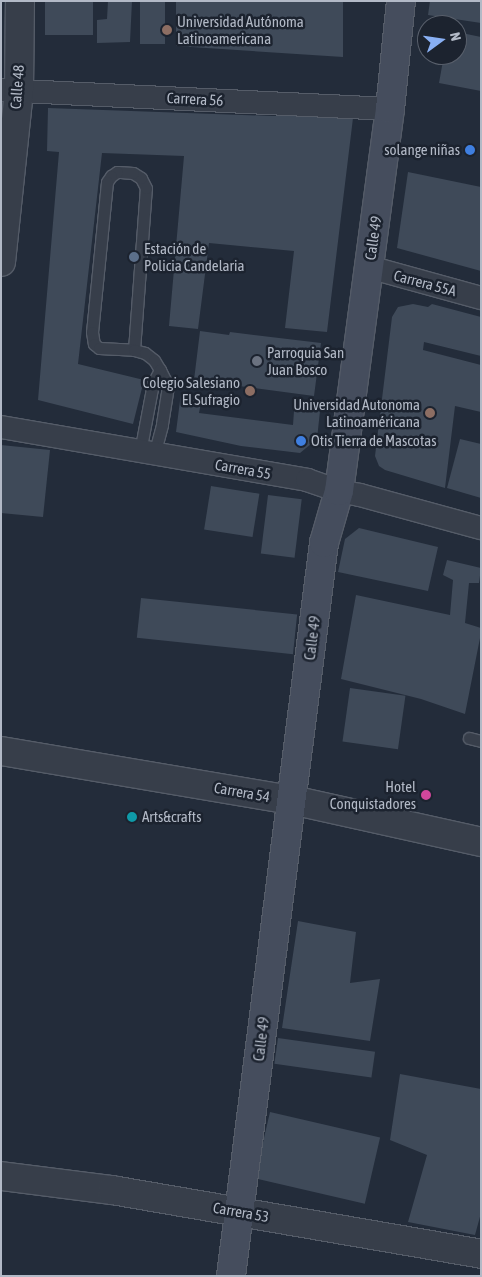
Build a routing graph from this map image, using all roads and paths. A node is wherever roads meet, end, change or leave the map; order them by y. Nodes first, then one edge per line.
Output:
1 (20, 1) edge
2 (401, 1) edge
3 (10, 90) edge
4 (390, 109) junction
5 (1, 262) edge
6 (369, 267) junction
7 (481, 298) edge
8 (134, 350) junction
9 (1, 427) edge
10 (147, 453) junction
11 (339, 491) junction
12 (481, 528) edge
13 (1, 751) edge
14 (292, 800) junction
15 (481, 842) edge
16 (1, 1176) edge
17 (239, 1212) junction
18 (481, 1254) edge
19 (231, 1276) edge

1 - 3 street, Calle 48
2 - 4 main road, Calle 49
3 - 4 street, Carrera 56
3 - 5 street, Calle 48
4 - 6 main road, Calle 49
6 - 7 street, Carrera 55A
6 - 11 main road, Calle 49
8 - 8 lane
8 - 10 lane
9 - 10 street, Carrera 55
10 - 11 street, Carrera 55
11 - 12 street, Carrera 55
11 - 14 main road, Calle 49
13 - 14 street, Carrera 54
14 - 15 street, Carrera 54
14 - 17 main road, Calle 49
16 - 17 street, Carrera 53
17 - 18 street, Carrera 53
17 - 19 main road, Calle 49

